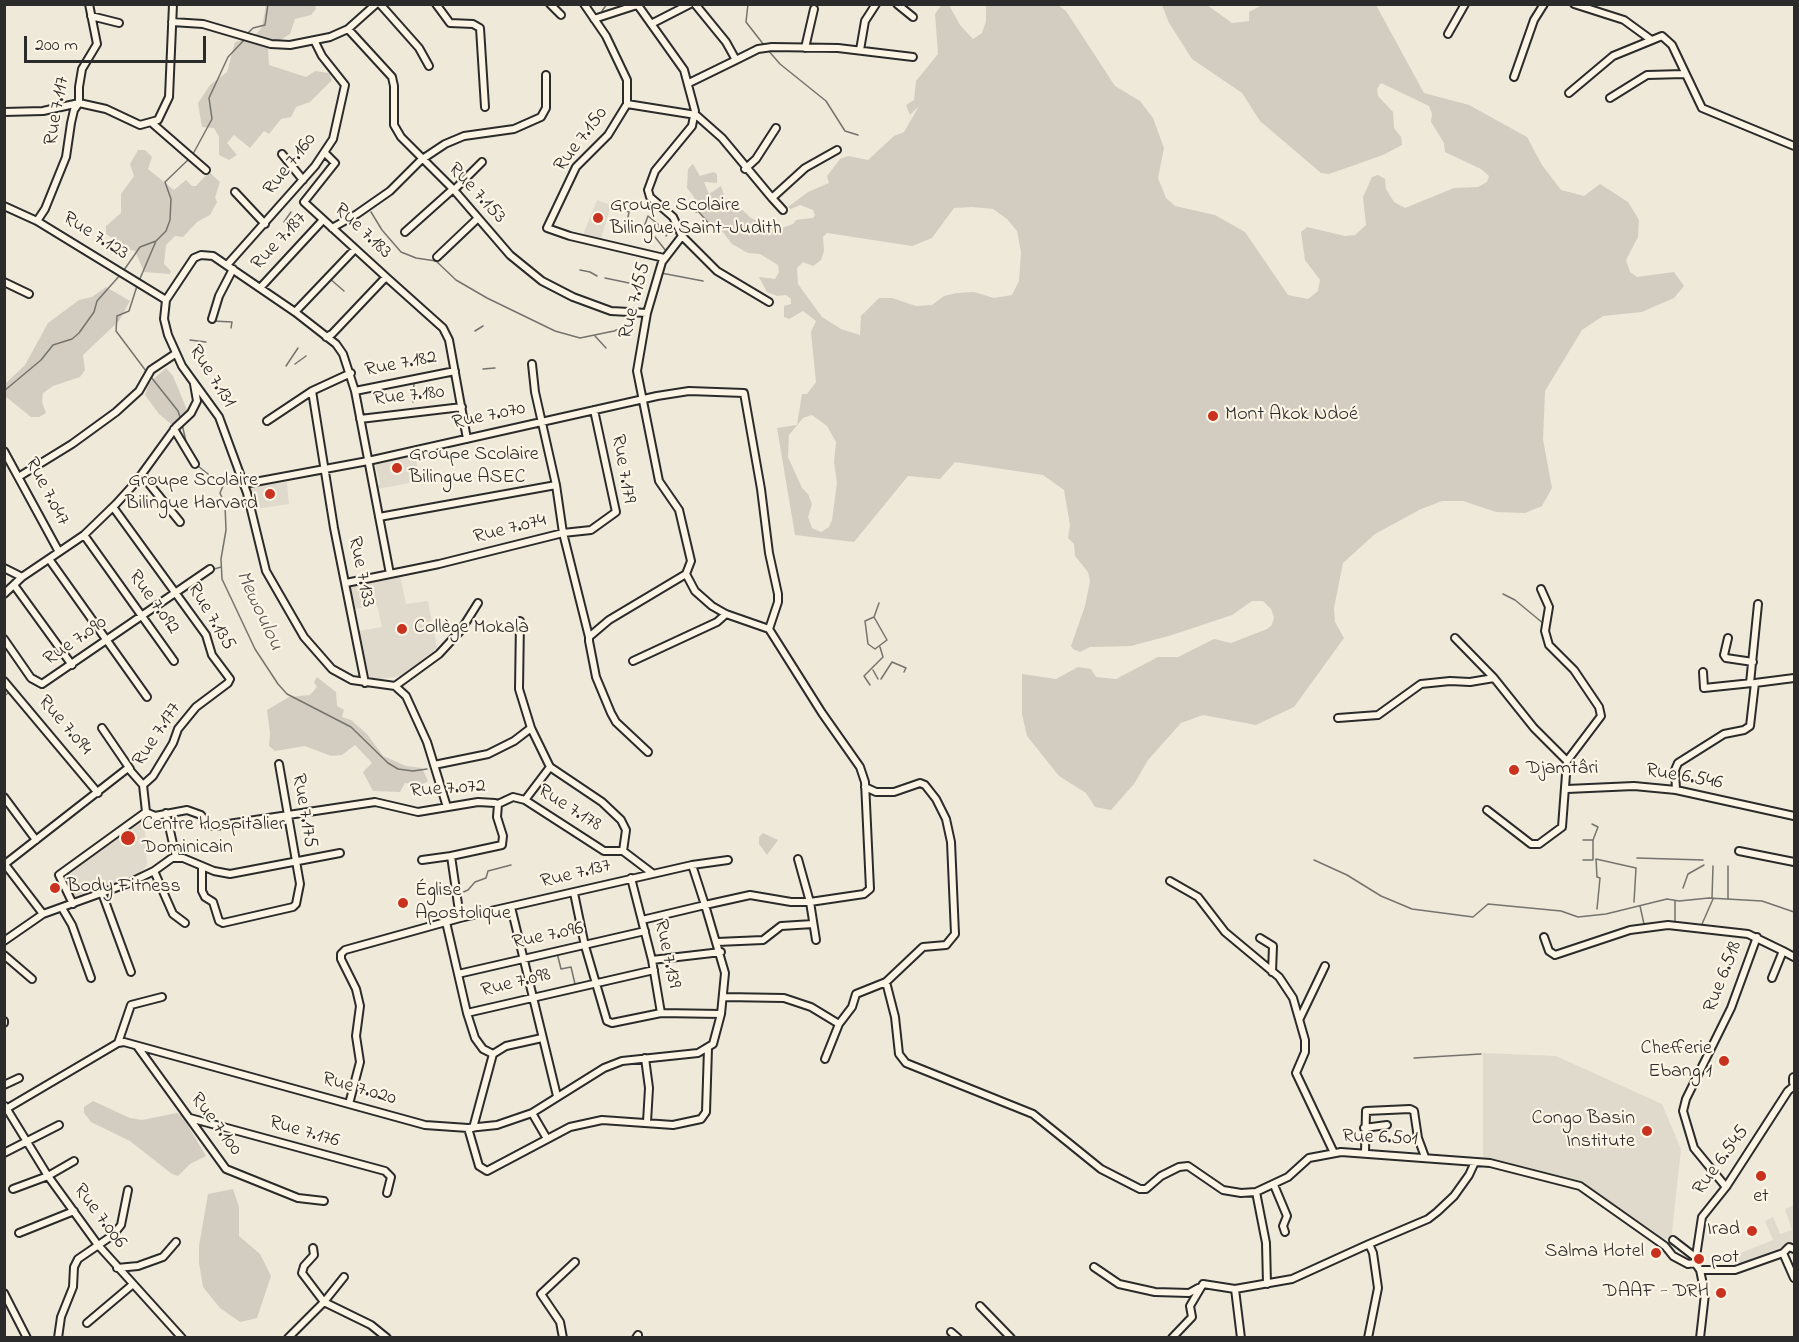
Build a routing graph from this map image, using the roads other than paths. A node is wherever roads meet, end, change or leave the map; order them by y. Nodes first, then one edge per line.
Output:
1 (89, 4) edge
2 (173, 4) edge
3 (436, 4) edge
4 (550, 4) edge
5 (584, 4) edge
6 (690, 4) edge
7 (695, 4) edge
8 (876, 4) edge
9 (897, 4) edge
10 (1465, 4) edge
11 (1544, 4) edge
12 (1574, 4) edge
13 (376, 5) edge
14 (637, 5) edge
15 (814, 9) dead end
16 (561, 15) dead end
17 (91, 16) junction
18 (912, 17) dead end
19 (594, 19) junction
20 (172, 22) junction
21 (119, 23) dead end
22 (651, 24) junction
23 (348, 29) junction
24 (1448, 34) dead end
25 (1650, 39) junction
26 (315, 42) junction
27 (805, 48) junction
28 (860, 50) junction
29 (913, 57) dead end
30 (735, 60) junction
31 (429, 66) dead end
32 (1684, 74) junction
33 (546, 75) dead end
34 (1514, 77) dead end
35 (689, 83) junction
36 (1569, 93) dead end
37 (1610, 98) dead end
38 (79, 103) junction
39 (627, 104) junction
40 (485, 107) dead end
41 (4, 112) edge
42 (696, 115) junction
43 (152, 123) junction
44 (776, 128) dead end
45 (1794, 146) edge
46 (837, 150) dead end
47 (325, 153) junction
48 (282, 154) dead end
49 (421, 160) junction
50 (482, 162) dead end
51 (745, 169) junction
52 (206, 170) dead end
53 (303, 180) junction
54 (453, 190) junction
55 (236, 192) dead end
56 (772, 198) junction
57 (4, 206) edge
58 (783, 210) dead end
59 (477, 219) junction
60 (323, 220) junction
61 (37, 221) junction
62 (265, 224) junction
63 (332, 228) junction
64 (405, 232) dead end
65 (682, 236) junction
66 (355, 249) junction
67 (437, 257) dead end
68 (664, 258) junction
69 (230, 267) junction
70 (386, 277) junction
71 (4, 282) edge
72 (260, 288) junction
73 (29, 294) dead end
74 (166, 300) junction
75 (769, 302) dead end
76 (295, 312) junction
77 (647, 313) junction
78 (212, 318) dead end
79 (326, 337) junction
80 (175, 354) junction
81 (532, 364) dead end
82 (455, 370) junction
83 (351, 373) junction
84 (193, 382) junction
85 (312, 391) junction
86 (355, 391) junction
87 (640, 399) junction
88 (462, 407) junction
89 (594, 410) junction
90 (360, 419) junction
91 (267, 421) dead end
92 (543, 423) junction
93 (174, 429) junction
94 (467, 439) junction
95 (4, 451) edge
96 (7, 458) edge
97 (368, 461) junction
98 (195, 464) dead end
99 (324, 468) junction
100 (142, 475) junction
101 (20, 476) junction
102 (244, 484) junction
103 (556, 484) junction
104 (113, 507) junction
105 (380, 518) junction
106 (180, 522) dead end
107 (563, 533) junction
108 (84, 535) junction
109 (59, 552) junction
110 (49, 559) junction
111 (4, 568) edge
112 (210, 569) dead end
113 (390, 574) junction
114 (687, 574) junction
115 (22, 577) junction
116 (346, 583) junction
117 (14, 585) junction
118 (1541, 589) dead end
119 (176, 592) junction
120 (4, 594) edge
121 (478, 603) dead end
122 (1758, 604) dead end
123 (726, 615) junction
124 (143, 616) junction
125 (520, 621) dead end
126 (769, 629) junction
127 (589, 637) junction
128 (1455, 638) dead end
129 (1728, 638) dead end
130 (4, 639) edge
131 (107, 640) junction
132 (174, 661) dead end
133 (633, 661) dead end
134 (1753, 662) junction
135 (72, 665) junction
136 (1703, 672) dead end
137 (1494, 678) junction
138 (1794, 678) edge
139 (4, 681) edge
140 (229, 682) joint
141 (365, 683) junction
142 (1753, 683) junction
143 (395, 686) junction
144 (147, 697) dead end
145 (1338, 718) dead end
146 (102, 728) dead end
147 (531, 728) junction
148 (648, 752) dead end
149 (1567, 761) junction
150 (279, 764) dead end
151 (434, 765) junction
152 (550, 767) junction
153 (130, 769) junction
154 (143, 785) junction
155 (865, 787) junction
156 (1567, 789) junction
157 (1676, 790) junction
158 (98, 793) junction
159 (4, 797) edge
160 (525, 800) junction
161 (498, 804) junction
162 (447, 807) junction
163 (1488, 810) dead end
164 (146, 812) junction
165 (166, 813) junction
166 (289, 816) junction
167 (1794, 816) edge
168 (36, 840) junction
169 (623, 851) junction
170 (1738, 851) dead end
171 (340, 854) dead end
172 (451, 856) junction
173 (176, 857) junction
174 (798, 859) dead end
175 (422, 860) dead end
176 (728, 860) dead end
177 (1794, 862) edge
178 (296, 863) junction
179 (5, 864) edge
180 (692, 865) junction
181 (202, 867) junction
182 (154, 871) junction
183 (652, 873) junction
184 (631, 878) junction
185 (1170, 881) dead end
186 (102, 893) junction
187 (574, 893) junction
188 (810, 902) junction
189 (73, 904) junction
190 (705, 905) junction
191 (511, 907) junction
192 (62, 908) junction
193 (43, 914) junction
194 (460, 918) junction
195 (642, 920) junction
196 (446, 922) junction
197 (185, 923) dead end
198 (813, 924) junction
199 (645, 931) junction
200 (1544, 937) dead end
201 (1757, 937) junction
202 (1260, 938) dead end
203 (816, 940) dead end
204 (4, 941) edge
205 (717, 942) junction
206 (585, 946) junction
207 (1783, 951) junction
208 (721, 952) junction
209 (4, 955) edge
210 (1794, 957) edge
211 (522, 959) junction
212 (652, 960) junction
213 (1326, 966) dead end
214 (654, 970) junction
215 (131, 972) dead end
216 (1272, 972) junction
217 (459, 974) junction
218 (92, 978) dead end
219 (1772, 978) dead end
220 (32, 979) dead end
221 (886, 982) junction
222 (595, 983) junction
223 (162, 997) dead end
224 (723, 997) junction
225 (532, 998) junction
226 (467, 1013) junction
227 (661, 1013) junction
228 (721, 1014) junction
229 (1300, 1018) junction
230 (839, 1024) junction
231 (542, 1038) junction
232 (118, 1043) junction
233 (137, 1046) junction
234 (708, 1048) junction
235 (493, 1054) junction
236 (645, 1058) junction
237 (825, 1059) dead end
238 (19, 1078) dead end
239 (1794, 1082) edge
240 (4, 1085) edge
241 (557, 1095) junction
242 (349, 1104) junction
243 (5, 1107) edge
244 (532, 1113) junction
245 (190, 1118) junction
246 (647, 1122) junction
247 (59, 1125) dead end
248 (1387, 1125) dead end
249 (471, 1128) junction
250 (1365, 1128) junction
251 (546, 1137) junction
252 (27, 1142) junction
253 (1365, 1152) junction
254 (4, 1153) edge
255 (1334, 1153) junction
256 (1425, 1157) junction
257 (74, 1161) dead end
258 (1475, 1162) junction
259 (48, 1176) junction
260 (1274, 1185) junction
261 (1726, 1187) junction
262 (13, 1189) dead end
263 (128, 1190) dead end
264 (1256, 1192) junction
265 (387, 1193) dead end
266 (324, 1201) dead end
267 (74, 1211) junction
268 (1285, 1232) dead end
269 (19, 1233) dead end
270 (1673, 1240) dead end
271 (176, 1242) dead end
272 (1369, 1244) junction
273 (98, 1245) junction
274 (314, 1248) dead end
275 (1794, 1249) edge
276 (1783, 1253) junction
277 (1695, 1260) junction
278 (575, 1262) dead end
279 (1094, 1267) dead end
280 (117, 1268) junction
281 (1700, 1270) junction
282 (344, 1277) dead end
283 (1794, 1278) edge
284 (1267, 1284) junction
285 (132, 1285) junction
286 (1199, 1288) junction
287 (1235, 1289) junction
288 (4, 1293) edge
289 (324, 1302) junction
290 (980, 1306) dead end
291 (87, 1323) dead end
292 (951, 1332) dead end
293 (27, 1338) edge
294 (58, 1338) edge
295 (182, 1338) edge
296 (288, 1338) edge
297 (387, 1338) edge
298 (563, 1338) edge
299 (958, 1338) edge
300 (1011, 1338) edge
301 (1172, 1338) edge
302 (1241, 1338) edge
303 (1368, 1338) edge
304 (1700, 1338) edge

1 - 17 street, Rue 7.117
2 - 20 street
3 - 40 street
4 - 16 street
5 - 19 street
6 - 22 street
7 - 30 street
8 - 28 street
9 - 18 street
10 - 24 street
11 - 34 street
12 - 25 street
13 - 23 street
13 - 31 street
14 - 19 street
14 - 22 street
15 - 27 street
17 - 21 street
17 - 38 street, Rue 7.117
19 - 39 street
20 - 26 street
20 - 43 street
22 - 35 street
23 - 26 street
23 - 49 street, Rue 7.153
25 - 32 street
25 - 36 street
26 - 47 street, Rue 7.160
27 - 28 street
27 - 30 street
28 - 29 street
30 - 35 street
32 - 37 street
32 - 45 street
33 - 49 street
35 - 42 street
38 - 41 street
38 - 43 street
38 - 61 street, Rue 7.117
39 - 42 street, Rue 7.150
39 - 68 street, Rue 7.150
42 - 51 street
42 - 65 street
43 - 52 street
44 - 51 street
46 - 56 street
47 - 53 street, Rue 7.160
47 - 60 street, Rue 7.183
48 - 53 street
49 - 54 street, Rue 7.153
49 - 63 street
50 - 54 street
51 - 56 street
53 - 62 street, Rue 7.160
54 - 59 street, Rue 7.153
54 - 64 street
55 - 62 street
56 - 58 street
57 - 61 street, Rue 7.123
59 - 67 street
59 - 77 street, Rue 7.153
60 - 63 street, Rue 7.183
60 - 72 street, Rue 7.187
61 - 74 street, Rue 7.123
62 - 69 street, Rue 7.160
63 - 66 street, Rue 7.183
65 - 68 street, Rue 7.155
65 - 75 street
66 - 70 street, Rue 7.183
66 - 76 street
68 - 77 street, Rue 7.155
69 - 72 street
69 - 74 street
69 - 78 street, Rue 7.160
70 - 79 street, Rue 7.183
70 - 82 street
71 - 73 street
72 - 76 street
74 - 80 street, Rue 7.131
76 - 79 street
77 - 87 street, Rue 7.155
79 - 83 street
80 - 84 street, Rue 7.131
80 - 101 street
81 - 92 street
82 - 86 street, Rue 7.182
82 - 88 street
83 - 85 street
83 - 86 street
84 - 93 street
84 - 102 street, Rue 7.131
85 - 91 street
85 - 99 street, Rue 7.133
86 - 90 street
87 - 89 street, Rue 7.070
87 - 114 street, Rue 7.155
87 - 126 street, Rue 7.070
88 - 90 street, Rue 7.180
88 - 94 street
89 - 92 street, Rue 7.070
89 - 107 street, Rue 7.179
90 - 97 street
92 - 94 street, Rue 7.070
92 - 103 street
93 - 98 street
93 - 100 street
94 - 97 street, Rue 7.070
95 - 96 street, Rue 7.047
96 - 101 street, Rue 7.047
97 - 99 street, Rue 7.070
97 - 105 street
99 - 102 street, Rue 7.070
99 - 116 street, Rue 7.133
100 - 104 street
100 - 106 street
101 - 109 street, Rue 7.047
102 - 141 street, Rue 7.131
103 - 105 street, Rue 7.074
103 - 107 street, Rue 7.074
104 - 108 street
104 - 119 street, Rue 7.135
105 - 113 street
107 - 113 street, Rue 7.074
107 - 127 street
108 - 109 street
108 - 124 street, Rue 7.092
109 - 110 street, Rue 7.047
110 - 115 street, Rue 7.047
110 - 131 street
111 - 115 street
112 - 119 street, Rue 7.090
113 - 116 street, Rue 7.074
114 - 123 street
114 - 127 street
115 - 117 street, Rue 7.047
116 - 141 street, Rue 7.133
117 - 120 street, Rue 7.047
117 - 135 street
118 - 149 street
119 - 124 street, Rue 7.090
119 - 140 street, Rue 7.135
121 - 143 street
122 - 134 street
123 - 126 street
123 - 133 street
124 - 131 street, Rue 7.090
124 - 132 street, Rue 7.092
125 - 147 street
126 - 155 street
127 - 148 street
128 - 137 street
129 - 134 street
130 - 135 street, Rue 7.090
131 - 135 street, Rue 7.090
131 - 144 street
134 - 142 street
136 - 142 street
137 - 145 street
137 - 149 street
138 - 142 street
139 - 158 street, Rue 7.094
140 - 154 street, Rue 7.177
141 - 143 street, Rue 7.131
142 - 157 street
143 - 151 street
146 - 153 street
147 - 151 street
147 - 152 street
149 - 156 street
150 - 166 street, Rue 7.175
151 - 162 street
152 - 160 street
152 - 169 street
153 - 154 street
153 - 158 street
154 - 164 street
155 - 188 street
155 - 221 street
156 - 157 street, Rue 6.546
156 - 163 street
157 - 167 street, Rue 6.546
158 - 168 street
159 - 168 street
160 - 161 street, Rue 7.178
160 - 169 street, Rue 7.178
161 - 162 street, Rue 7.072
161 - 172 street, Rue 7.072
162 - 166 street, Rue 7.072
164 - 165 street, Rue 7.072
164 - 189 street
165 - 166 street, Rue 7.072
165 - 173 street
166 - 178 street, Rue 7.175
168 - 179 street
169 - 183 street, Rue 7.178
170 - 177 street
171 - 178 street
172 - 175 street
172 - 194 street
173 - 181 street
173 - 182 street
174 - 188 street
176 - 180 street, Rue 7.137
178 - 181 street
178 - 181 street, Rue 7.175
179 - 193 street
180 - 183 street, Rue 7.137
180 - 190 street
182 - 186 street
182 - 197 street
183 - 184 street, Rue 7.137
184 - 187 street, Rue 7.137
184 - 195 street, Rue 7.139
185 - 216 street
186 - 189 street
186 - 215 street
187 - 191 street, Rue 7.137
187 - 206 street, Rue 7.139
188 - 190 street
188 - 198 street
189 - 192 street
190 - 195 street
190 - 205 street
191 - 194 street, Rue 7.137
191 - 211 street
192 - 193 street
192 - 218 street
193 - 204 street
194 - 196 street, Rue 7.137
195 - 199 street, Rue 7.139
196 - 217 street, Rue 7.098
196 - 242 street, Rue 7.137
198 - 203 street
198 - 205 street
199 - 206 street, Rue 7.096
199 - 212 street, Rue 7.139
200 - 201 street
201 - 207 street
201 - 261 street, Rue 6.518
202 - 216 street
205 - 208 street
206 - 211 street, Rue 7.096
206 - 222 street, Rue 7.139
207 - 210 street
207 - 219 street
208 - 212 street
208 - 224 street
209 - 220 street
211 - 217 street, Rue 7.096
211 - 225 street
212 - 214 street, Rue 7.139
213 - 229 street
214 - 222 street, Rue 7.098
214 - 227 street, Rue 7.139
216 - 229 street
217 - 226 street, Rue 7.098
221 - 230 street
221 - 264 street, Rue 6.501
222 - 225 street, Rue 7.098
222 - 227 street, Rue 7.139
223 - 232 street
224 - 228 street
224 - 230 street
225 - 226 street, Rue 7.098
225 - 231 street
226 - 235 street
227 - 228 street
228 - 234 street
229 - 255 street
230 - 237 street
231 - 235 street
231 - 241 street
232 - 233 street, Rue 7.020
232 - 243 street
233 - 242 street, Rue 7.020
233 - 245 street, Rue 7.100
234 - 236 street, Rue 7.020
234 - 246 street
235 - 249 street
236 - 241 street, Rue 7.020
236 - 246 street
238 - 240 street
239 - 261 street, Rue 6.545
241 - 244 street, Rue 7.020
242 - 249 street, Rue 7.020
243 - 252 street, Rue 7.006
244 - 249 street, Rue 7.020
244 - 251 street
245 - 265 street, Rue 7.176
245 - 266 street, Rue 7.100
246 - 251 street
247 - 252 street
248 - 250 street
249 - 251 street
250 - 253 street
250 - 256 street
252 - 254 street
252 - 259 street, Rue 7.006
253 - 255 street, Rue 6.501
253 - 256 street, Rue 6.501
255 - 260 street, Rue 6.501
256 - 258 street, Rue 6.501
257 - 259 street
258 - 272 street
258 - 277 street, Rue 6.501
259 - 262 street
259 - 267 street, Rue 7.006
260 - 264 street, Rue 6.501
260 - 268 street
261 - 277 street, Rue 6.545
263 - 273 street
264 - 284 street
267 - 269 street
267 - 273 street, Rue 7.006
270 - 277 street
271 - 280 street
272 - 284 street
272 - 303 street
273 - 280 street, Rue 7.006
273 - 294 street
274 - 289 street
275 - 276 street
276 - 281 street
276 - 283 street
277 - 281 street
278 - 298 street
279 - 286 street
280 - 285 street, Rue 7.006
281 - 304 street
282 - 289 street
284 - 287 street
285 - 291 street
285 - 295 street, Rue 7.006
286 - 287 street
286 - 301 street
287 - 302 street
288 - 293 street
289 - 296 street
289 - 297 street
290 - 300 street
292 - 299 street

